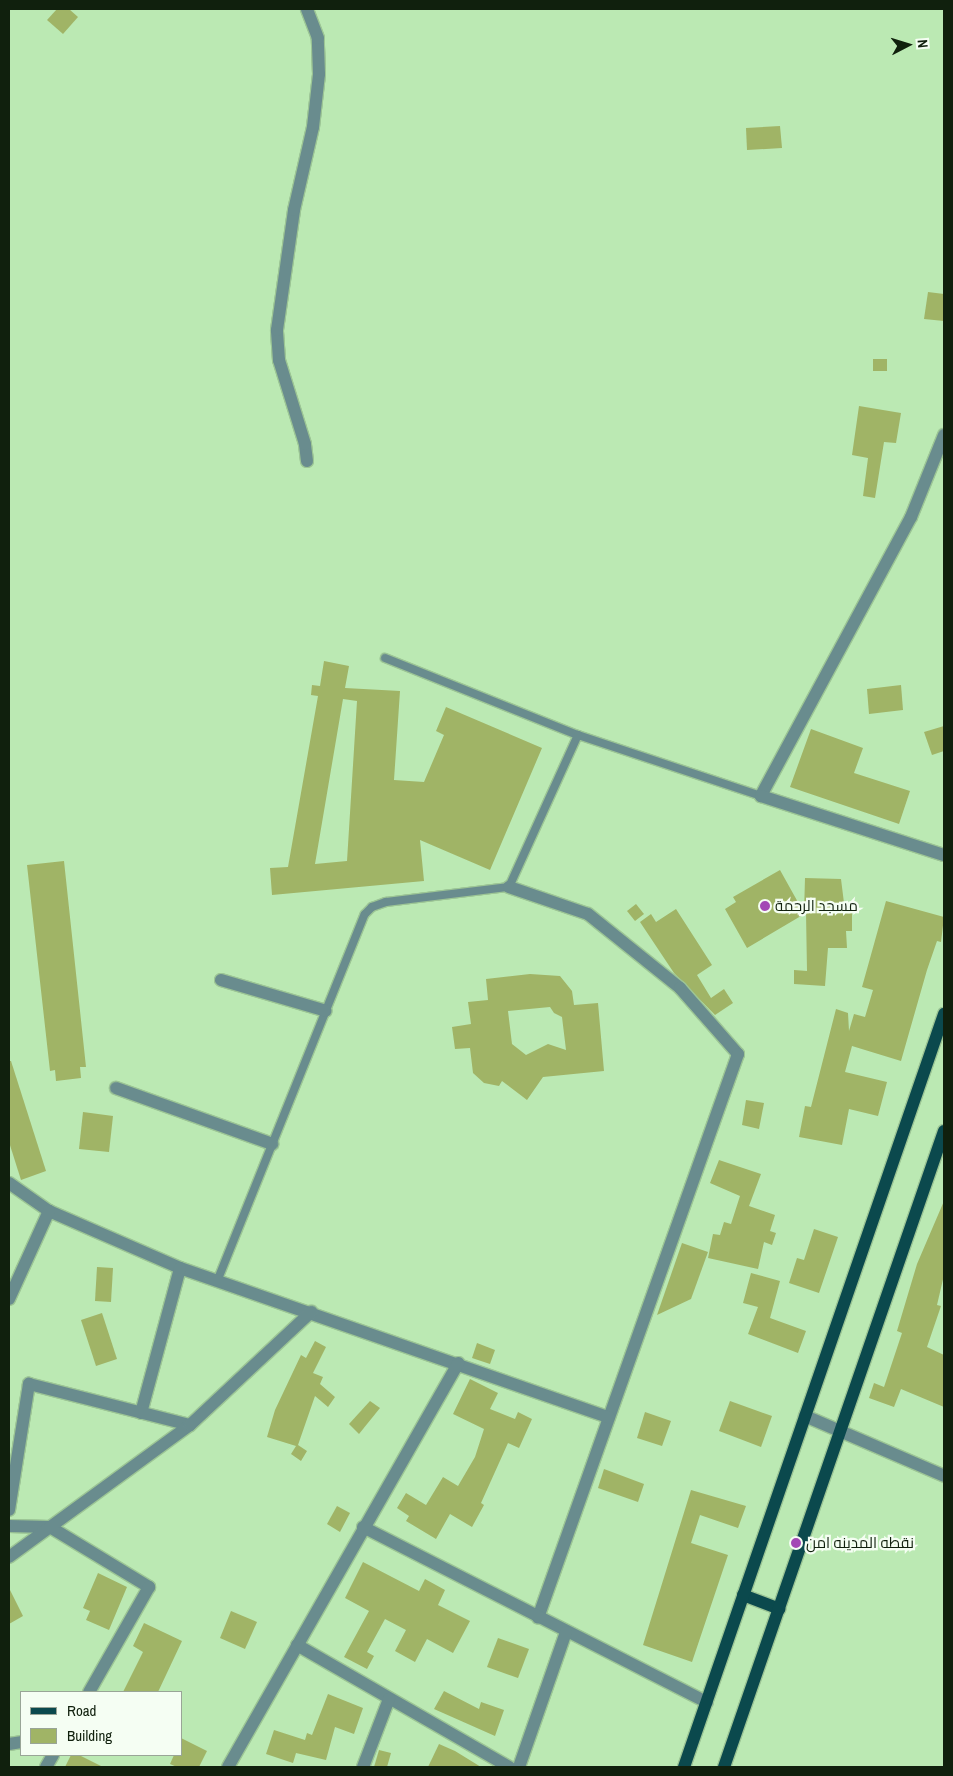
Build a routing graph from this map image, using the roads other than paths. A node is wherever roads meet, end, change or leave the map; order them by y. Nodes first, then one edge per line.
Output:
1 (307, 9) edge
2 (944, 435) edge
3 (307, 461) dead end
4 (385, 658) dead end
5 (578, 735) junction
6 (762, 796) junction
7 (944, 855) edge
8 (509, 887) junction
9 (221, 980) dead end
10 (326, 1011) junction
11 (944, 1014) edge
12 (116, 1088) dead end
13 (944, 1131) edge
14 (272, 1144) junction
15 (9, 1183) edge
16 (49, 1211) junction
17 (180, 1268) junction
18 (218, 1279) junction
19 (9, 1299) edge
20 (311, 1312) junction
21 (458, 1363) junction
22 (141, 1413) junction
23 (805, 1416) junction
24 (609, 1417) junction
25 (190, 1425) junction
26 (841, 1431) junction
27 (944, 1476) edge
28 (9, 1510) edge
29 (9, 1526) edge
30 (50, 1527) junction
31 (363, 1527) junction
32 (9, 1557) edge
33 (743, 1595) junction
34 (779, 1609) junction
35 (538, 1618) junction
36 (566, 1632) junction
37 (297, 1645) junction
38 (89, 1691) edge
39 (389, 1699) junction
40 (707, 1702) junction
41 (228, 1767) edge
42 (364, 1767) edge
43 (509, 1767) edge
44 (519, 1767) edge
45 (684, 1767) edge
46 (724, 1767) edge

1 - 3 street
2 - 6 street
4 - 5 lane
5 - 6 lane
5 - 8 lane
6 - 7 street
8 - 10 lane
8 - 24 street
9 - 10 street
10 - 14 lane
11 - 23 main road
12 - 14 street
13 - 26 main road
14 - 18 lane
15 - 16 street
16 - 17 street
16 - 19 street
17 - 18 street
17 - 22 street
18 - 20 street
20 - 21 street
20 - 25 street
21 - 24 street
21 - 31 street
22 - 25 street
22 - 28 street
23 - 26 street
23 - 33 main road
24 - 35 street
25 - 30 street
26 - 27 street
26 - 34 main road
29 - 30 street
30 - 32 street
30 - 38 street
31 - 35 street
31 - 37 street
33 - 34 main road
33 - 40 main road
34 - 46 main road
35 - 36 street
36 - 40 street
36 - 44 street
37 - 39 street
37 - 41 street
39 - 42 street
39 - 43 street
40 - 45 main road

